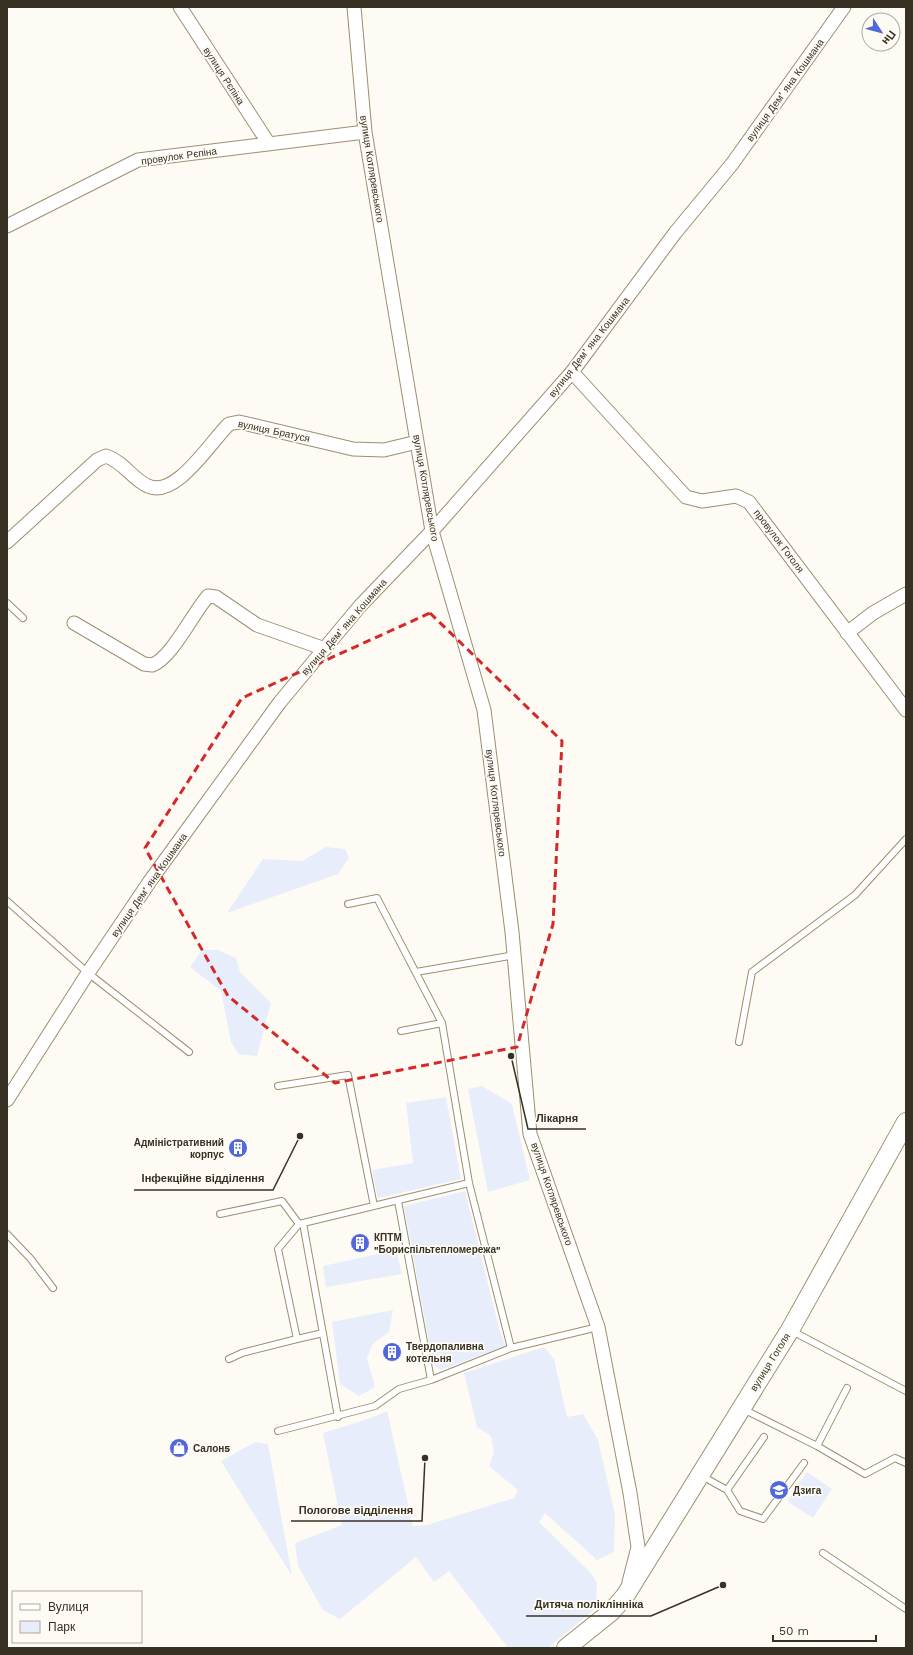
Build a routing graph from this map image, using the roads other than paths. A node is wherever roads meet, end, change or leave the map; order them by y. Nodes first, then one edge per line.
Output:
1 (180, 7) edge
2 (354, 7) edge
3 (844, 7) edge
4 (365, 132) junction
5 (269, 144) junction
6 (7, 226) edge
7 (572, 372) junction
8 (417, 442) junction
9 (432, 531) junction
10 (7, 542) edge
11 (906, 594) edge
12 (7, 603) edge
13 (23, 618) dead end
14 (74, 623) dead end
15 (848, 633) junction
16 (325, 649) junction
17 (906, 710) edge
18 (906, 839) edge
19 (7, 901) edge
20 (348, 904) dead end
21 (515, 955) junction
22 (416, 972) junction
23 (88, 973) junction
24 (442, 1024) junction
25 (401, 1031) dead end
26 (739, 1042) dead end
27 (189, 1052) dead end
28 (278, 1086) dead end
29 (7, 1100) edge
30 (906, 1122) edge
31 (469, 1183) junction
32 (398, 1201) junction
33 (374, 1206) junction
34 (220, 1214) dead end
35 (301, 1223) junction
36 (7, 1234) edge
37 (53, 1288) dead end
38 (598, 1327) junction
39 (790, 1330) junction
40 (323, 1333) junction
41 (297, 1339) junction
42 (511, 1348) junction
43 (229, 1359) dead end
44 (431, 1380) junction
45 (847, 1388) dead end
46 (906, 1391) edge
47 (741, 1409) junction
48 (338, 1417) junction
49 (278, 1431) dead end
50 (764, 1437) dead end
51 (817, 1446) junction
52 (804, 1463) dead end
53 (906, 1463) edge
54 (700, 1475) junction
55 (727, 1490) junction
56 (824, 1553) dead end
57 (625, 1596) junction
58 (906, 1609) edge
59 (566, 1648) edge

1 - 5 street, вулиця Рєпіна
2 - 4 street, вулиця Котляревського
3 - 7 street, вулиця Демʼяна Кошмана
4 - 5 street, провулок Рєпіна
4 - 8 street, вулиця Котляревського
5 - 6 street, провулок Рєпіна
7 - 9 street, вулиця Демʼяна Кошмана
7 - 15 street, провулок Гоголя
8 - 9 street, вулиця Котляревського
8 - 10 street, вулиця Братуся
9 - 16 street, вулиця Демʼяна Кошмана
9 - 21 street, вулиця Котляревського
11 - 15 street
12 - 13 lane
14 - 16 street
15 - 17 street, провулок Гоголя
16 - 23 street, вулиця Демʼяна Кошмана
18 - 26 lane
19 - 23 lane
20 - 22 lane
21 - 22 lane
21 - 38 street, вулиця Котляревського
22 - 24 lane
23 - 27 lane
23 - 29 street, вулиця Демʼяна Кошмана
24 - 25 lane
24 - 31 lane
28 - 33 lane
30 - 39 street, вулиця Гоголя
31 - 32 lane
31 - 42 lane
32 - 33 lane
32 - 44 lane
33 - 35 lane
34 - 35 lane
35 - 40 lane
35 - 41 lane
36 - 37 lane
38 - 42 lane
38 - 57 street, вулиця Котляревського
39 - 46 lane
39 - 47 street, вулиця Гоголя
40 - 41 lane
40 - 48 lane
41 - 43 lane
42 - 44 lane
44 - 48 lane
45 - 51 lane
47 - 51 lane
47 - 54 street, вулиця Гоголя
48 - 49 lane
50 - 55 lane
51 - 53 lane
52 - 55 lane
54 - 55 lane
54 - 57 street, вулиця Гоголя
56 - 58 lane
57 - 59 street, вулиця Гоголя

